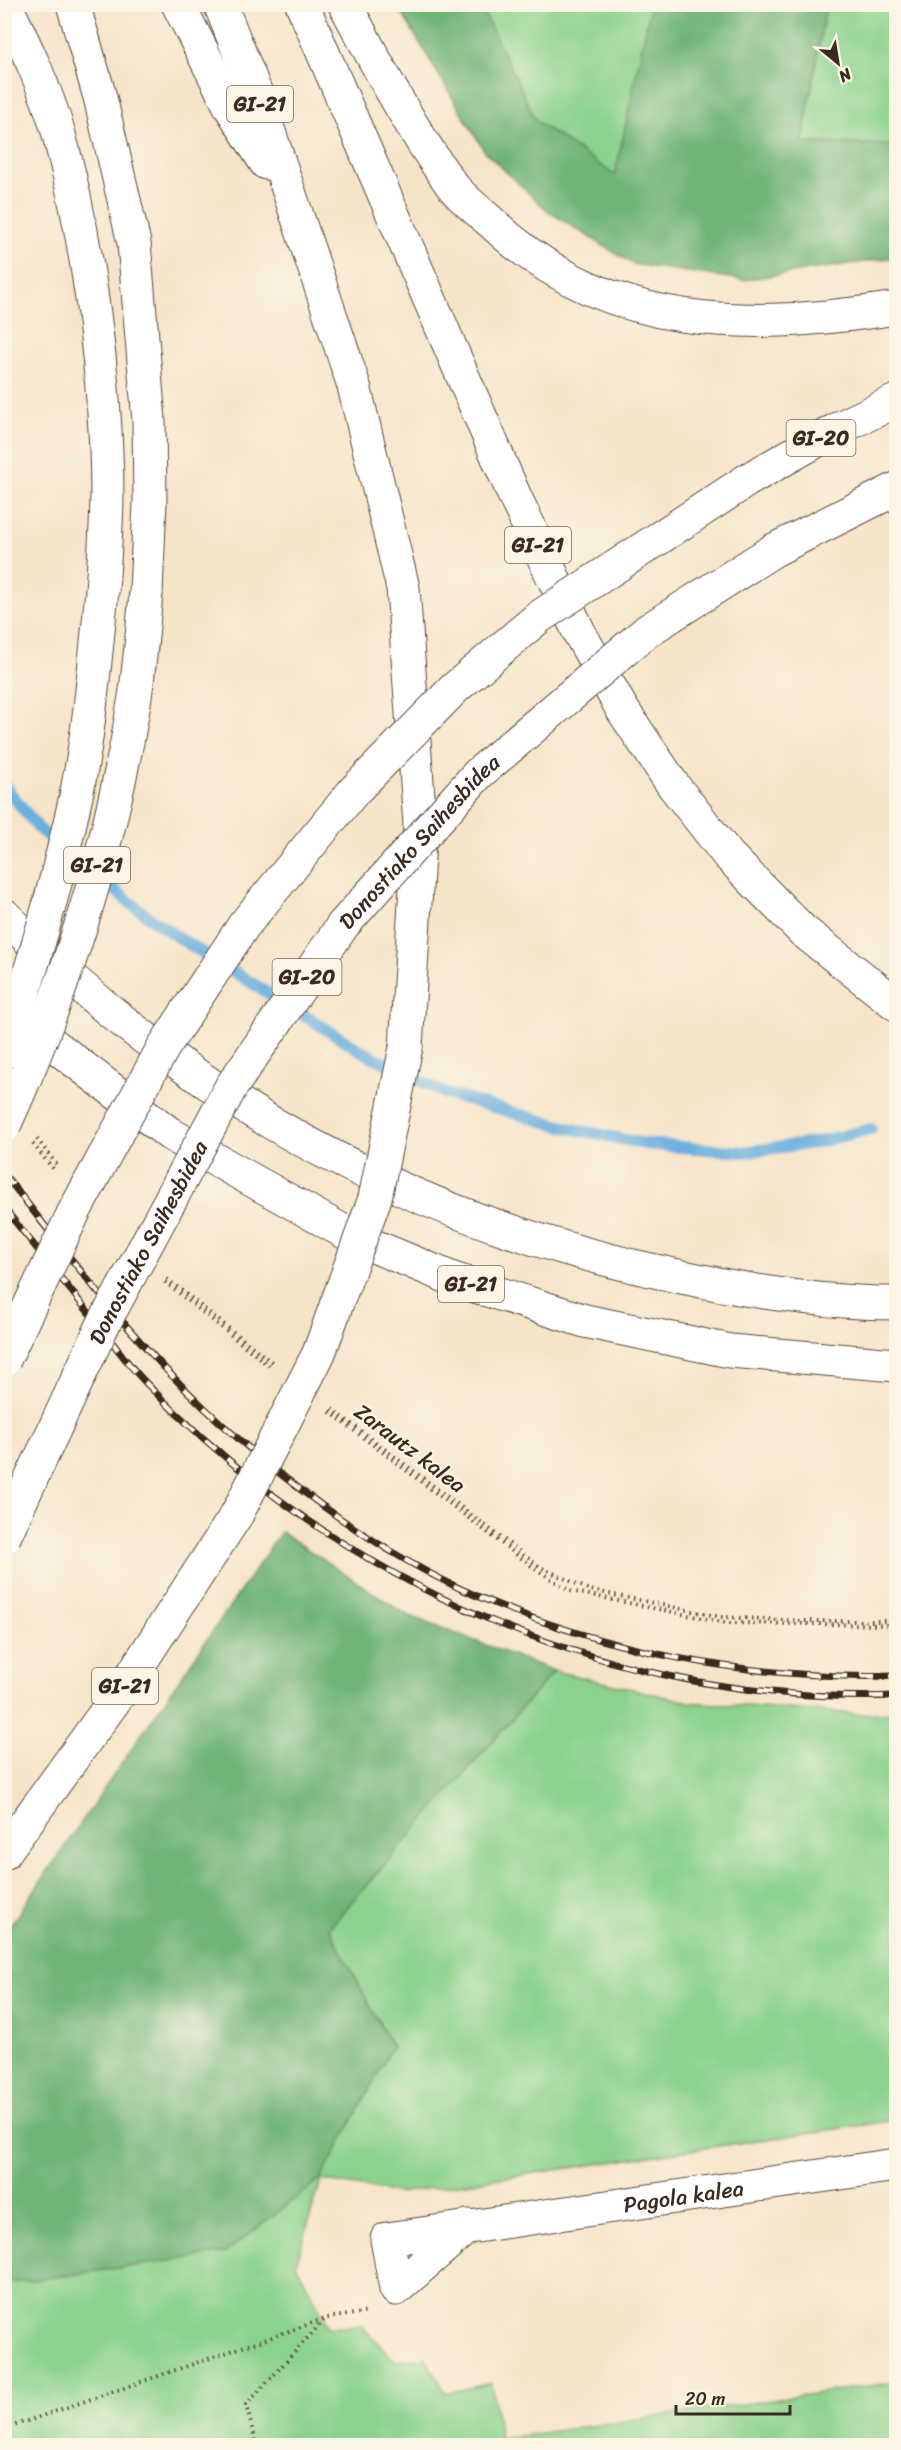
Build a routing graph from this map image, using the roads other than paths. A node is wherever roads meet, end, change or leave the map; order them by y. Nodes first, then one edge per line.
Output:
1 (5, 4) edge
2 (73, 4) edge
3 (178, 4) edge
4 (220, 4) edge
5 (302, 4) edge
6 (345, 4) edge
7 (293, 206) junction
8 (897, 308) edge
9 (897, 401) edge
10 (897, 489) edge
11 (4, 915) edge
12 (897, 1004) edge
13 (4, 1005) edge
14 (4, 1052) edge
15 (22, 1133) edge
16 (897, 1303) edge
17 (4, 1360) edge
18 (897, 1365) edge
19 (4, 1537) edge
20 (4, 1853) edge
21 (897, 2166) edge
22 (468, 2226) dead end

1 - 14 main road, bridge
2 - 15 main road, GI-21, bridge
3 - 7 main road
4 - 7 main road, GI-21
5 - 12 main road, GI-21
6 - 8 main road
7 - 20 main road, GI-21, bridge
9 - 17 main road, GI-20, bridge
10 - 19 main road, Donostiako Saihesbidea / GI-20, bridge
11 - 16 main road
13 - 18 main road, GI-21
21 - 22 main road, Pagola kalea

